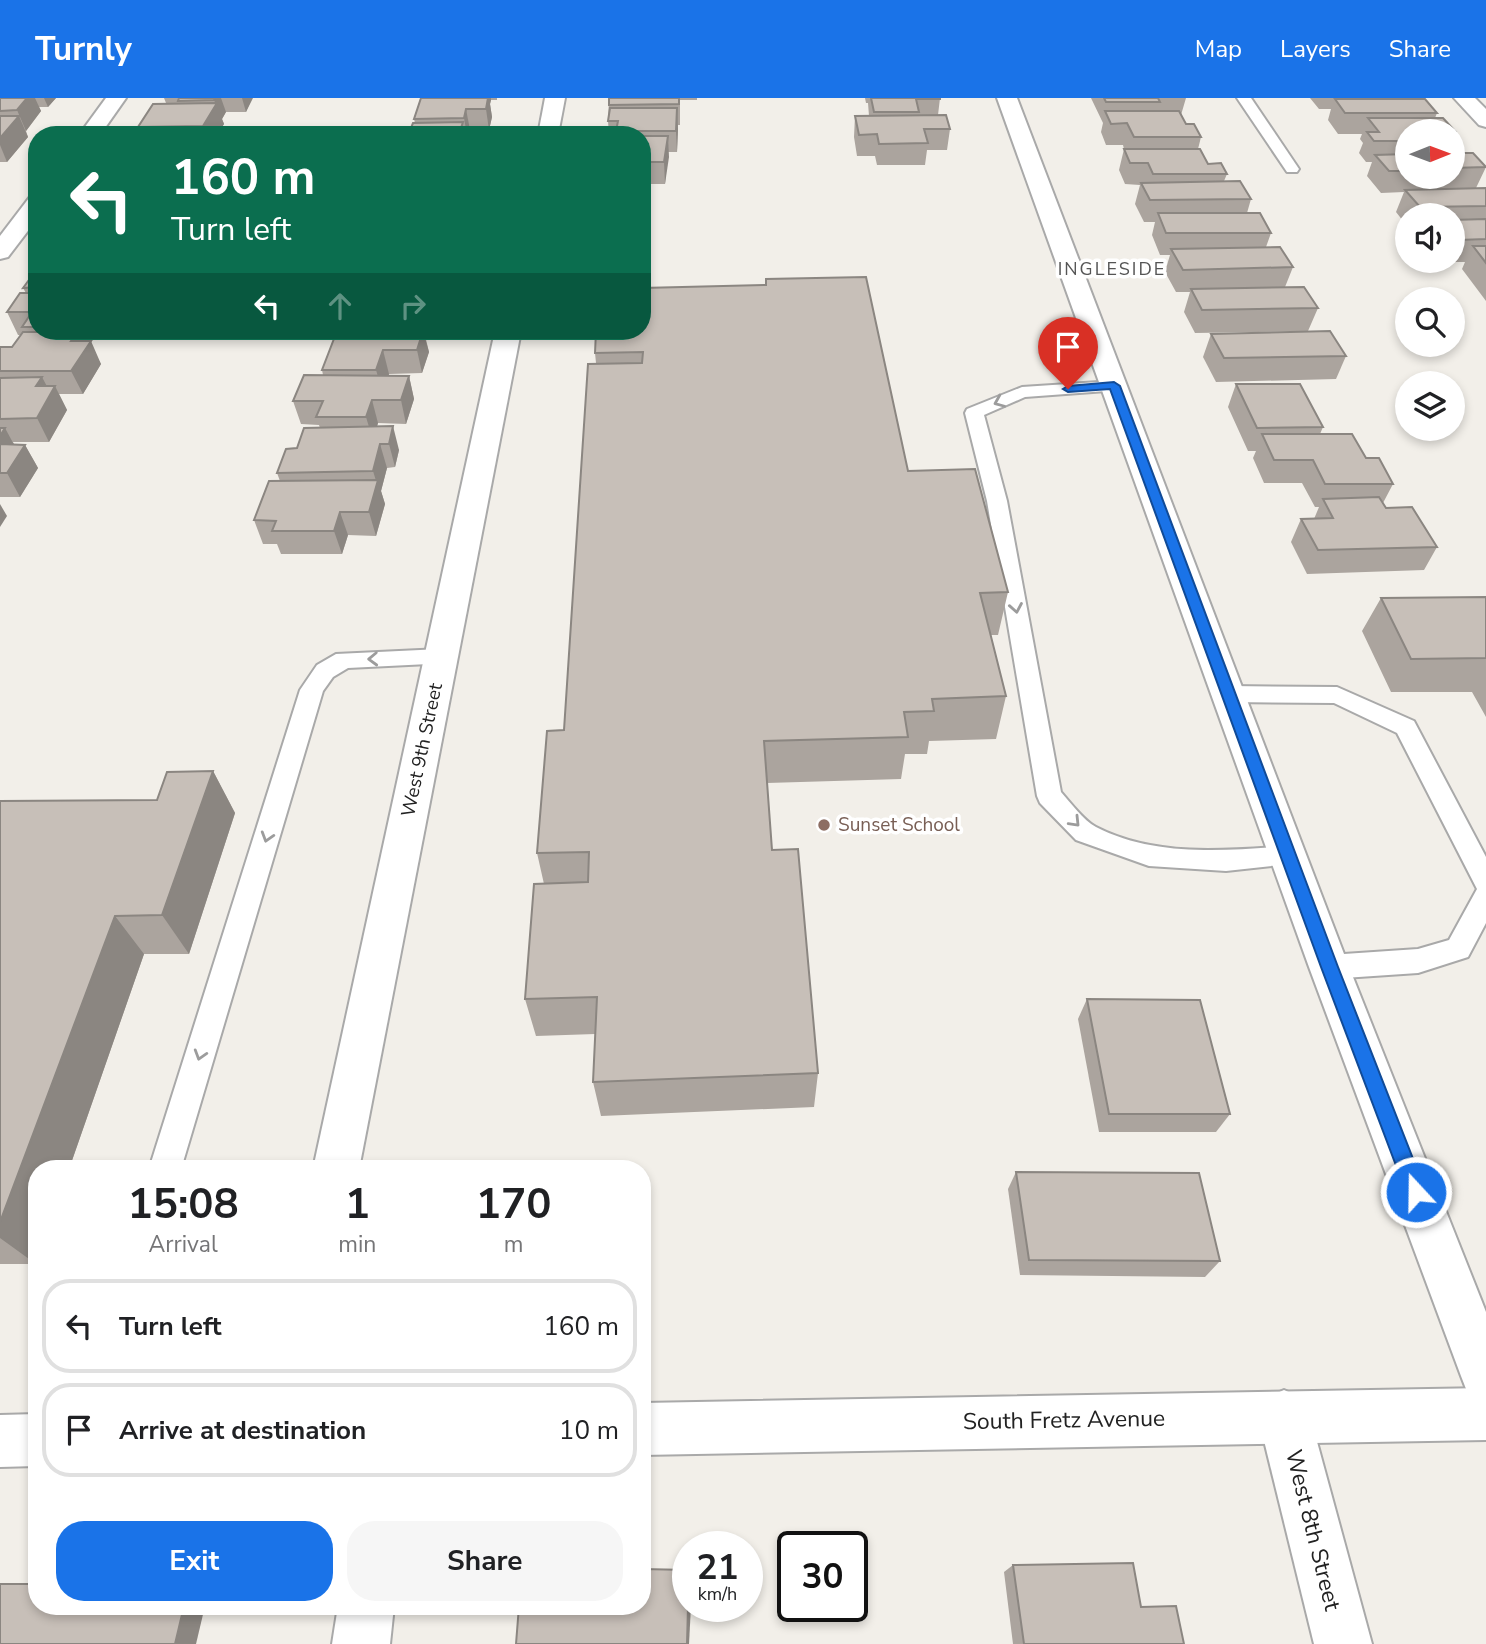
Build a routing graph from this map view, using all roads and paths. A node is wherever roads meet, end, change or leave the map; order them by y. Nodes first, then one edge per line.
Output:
1 (116, 98) edge
2 (555, 98) edge
3 (1007, 98) edge
4 (1244, 98) edge
5 (1464, 98) edge
6 (1486, 121) edge
7 (96, 126) edge
8 (550, 126) edge
9 (1292, 169) dead end
10 (28, 215) edge
11 (0, 252) edge
12 (506, 340) edge
13 (1114, 386) junction
14 (441, 657) junction
15 (1229, 694) junction
16 (1289, 856) junction
17 (1486, 882) edge
18 (1486, 897) edge
19 (1329, 967) junction
20 (168, 1160) edge
21 (338, 1160) edge
22 (1486, 1376) edge
23 (1486, 1414) edge
24 (1284, 1416) junction
25 (651, 1429) edge
26 (28, 1440) edge
27 (0, 1441) edge
28 (365, 1615) edge
29 (361, 1644) edge
30 (1343, 1644) edge

1 - 7 street
2 - 8 street
3 - 13 street
4 - 9 lane
5 - 6 street
10 - 11 street
12 - 14 street, West 9th Street
13 - 15 street
13 -> 16 lane
14 -> 20 lane
14 - 21 street, West 9th Street
15 - 16 street
15 - 17 lane
16 - 19 street
18 - 19 lane
19 - 22 street
23 - 24 street, South Fretz Avenue
24 - 25 street, South Fretz Avenue
24 - 30 street, West 8th Street
26 - 27 street
28 - 29 street

